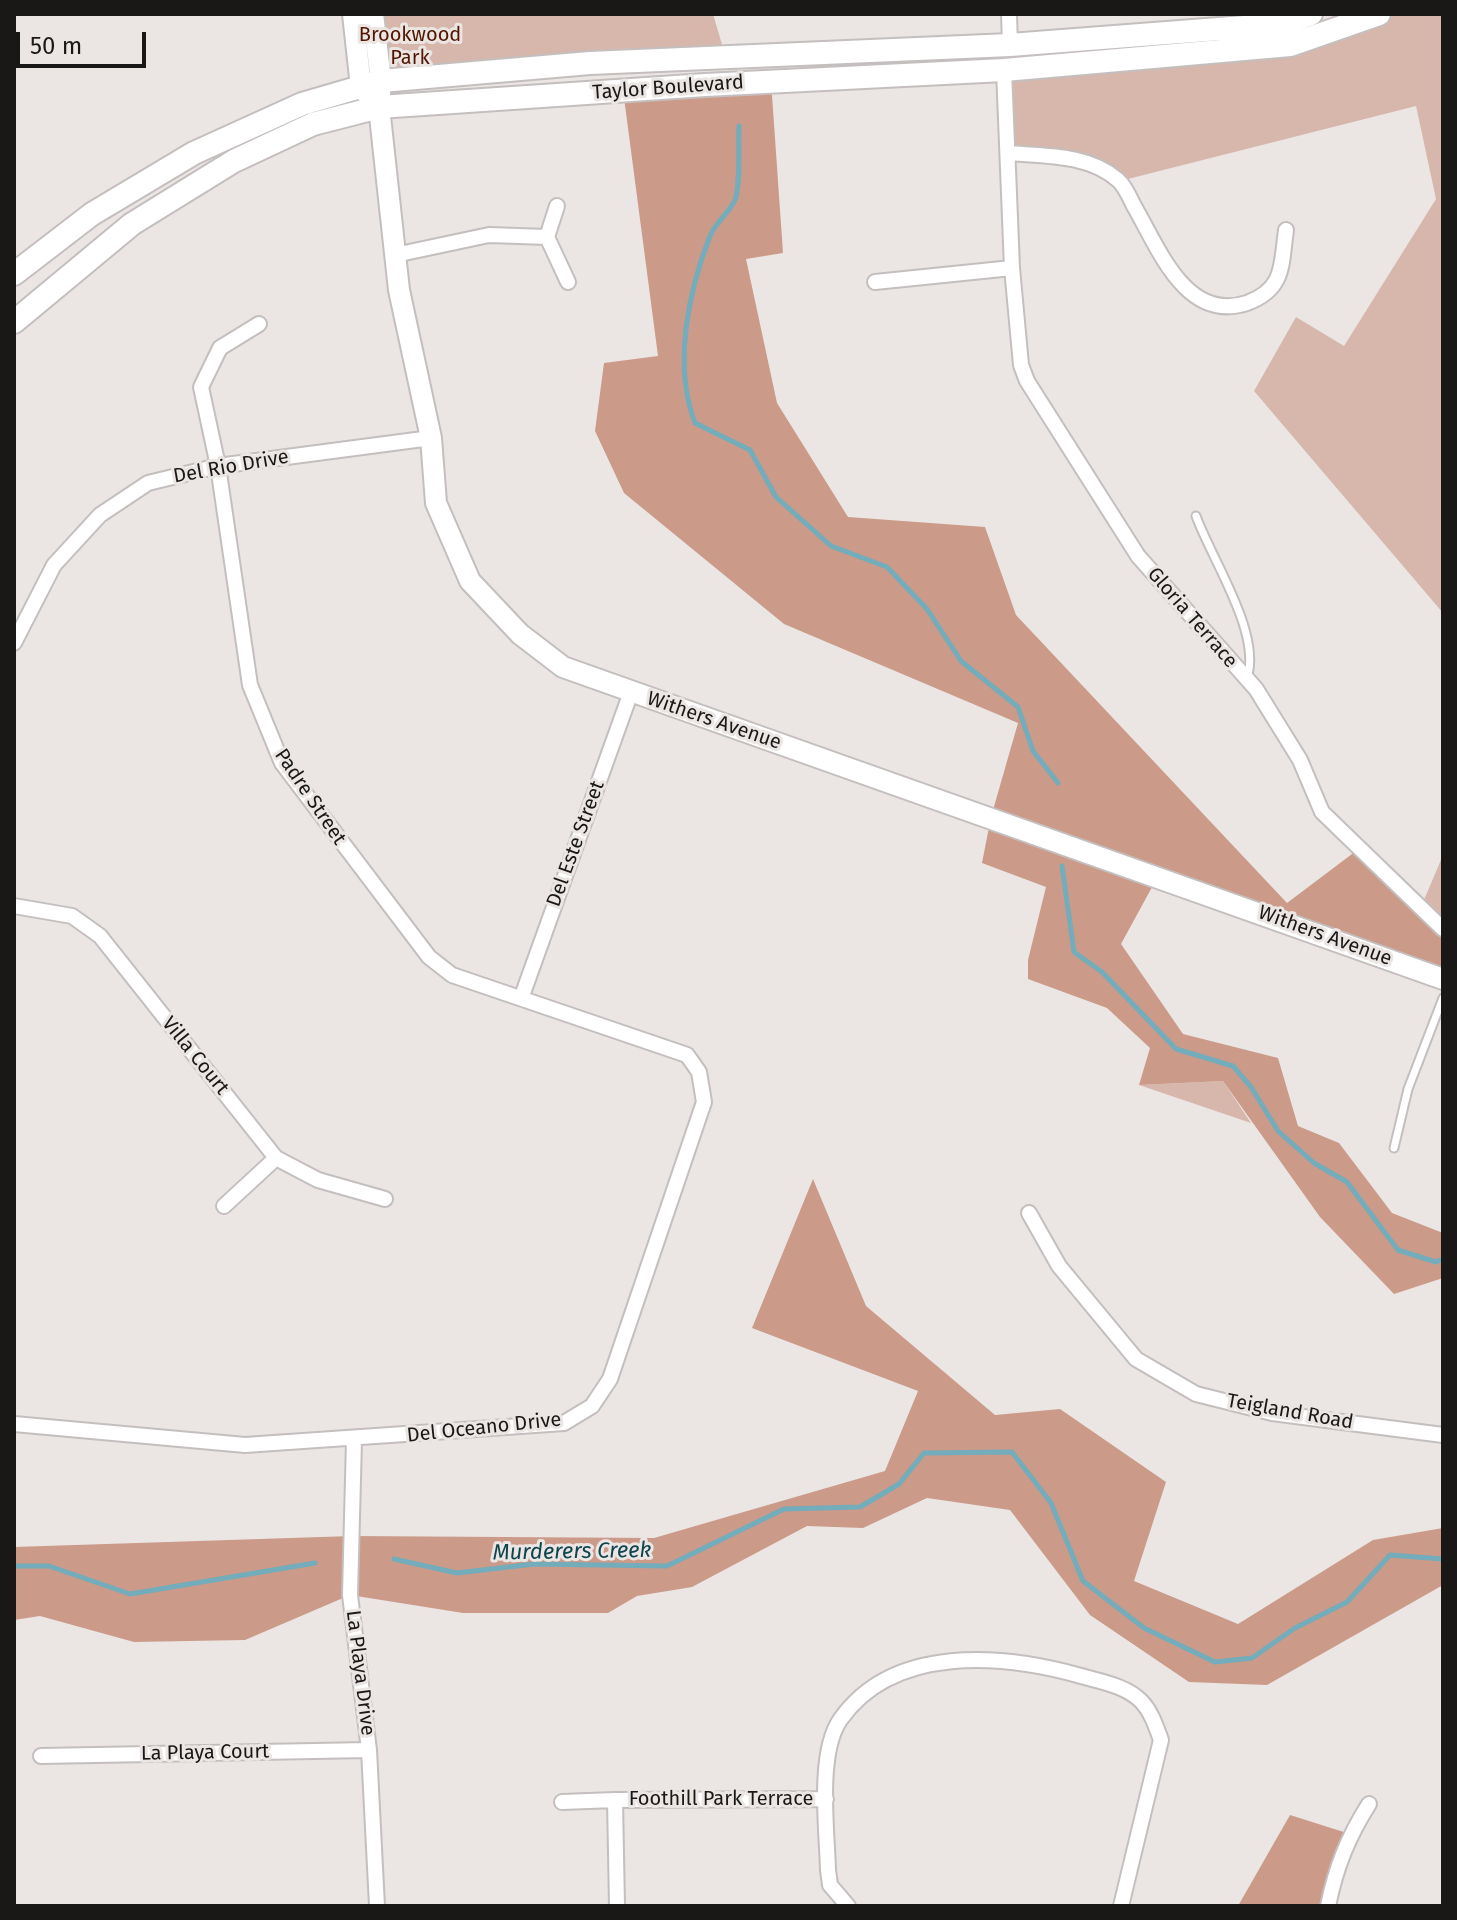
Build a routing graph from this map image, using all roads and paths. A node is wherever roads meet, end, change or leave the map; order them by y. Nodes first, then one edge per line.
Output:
1 (353, 14) edge
2 (373, 14) edge
3 (1009, 14) edge
4 (1311, 14) edge
5 (1379, 14) edge
6 (1010, 45) junction
7 (1004, 70) junction
8 (371, 84) junction
9 (379, 107) junction
10 (1008, 153) junction
11 (557, 206) dead end
12 (1286, 230) dead end
13 (547, 237) junction
14 (395, 255) junction
15 (1012, 268) junction
16 (14, 274) edge
17 (568, 282) dead end
18 (875, 282) dead end
19 (14, 322) edge
20 (259, 324) dead end
21 (431, 438) junction
22 (218, 466) junction
23 (1196, 516) dead end
24 (14, 643) edge
25 (1247, 680) junction
26 (631, 692) junction
27 (14, 906) edge
28 (1443, 929) edge
29 (1443, 979) edge
30 (522, 996) junction
31 (1443, 998) edge
32 (1394, 1148) dead end
33 (276, 1158) junction
34 (385, 1199) dead end
35 (224, 1206) dead end
36 (1029, 1213) dead end
37 (14, 1424) edge
38 (1443, 1435) edge
39 (354, 1440) junction
40 (369, 1750) junction
41 (41, 1756) dead end
42 (826, 1799) junction
43 (615, 1800) junction
44 (562, 1802) dead end
45 (1369, 1804) dead end
46 (377, 1906) edge
47 (617, 1906) edge
48 (848, 1906) edge
49 (1121, 1906) edge
50 (1328, 1906) edge

1 - 8 street, Withers Avenue
2 - 8 street, Withers Avenue
3 - 6 street
4 - 6 main road, Taylor Boulevard
5 - 7 main road, Taylor Boulevard
6 - 8 main road, Taylor Boulevard
7 - 9 main road, Taylor Boulevard
7 - 10 street, Gloria Terrace
8 - 9 street, Withers Avenue
8 - 16 main road, Taylor Boulevard
9 - 14 street, Withers Avenue
9 - 19 main road, Taylor Boulevard
10 - 12 street
10 - 15 street, Gloria Terrace
11 - 13 street
13 - 14 street
13 - 17 street
14 - 21 street, Withers Avenue
15 - 18 street
15 - 25 street, Gloria Terrace
20 - 22 street, Padre Street
21 - 22 street, Del Rio Drive
21 - 26 street, Withers Avenue
22 - 24 street, Del Rio Drive
22 - 30 street, Padre Street
23 - 25 lane
25 - 28 street, Gloria Terrace
26 - 29 street, Withers Avenue
26 - 30 street, Del Este Street
27 - 33 street, Villa Court
30 - 39 street, Del Oceano Drive
31 - 32 lane
33 - 34 street, Villa Court
33 - 35 street
36 - 38 street, Teigland Road
37 - 39 street, Del Oceano Drive
39 - 40 street, La Playa Drive
40 - 41 street, La Playa Court
40 - 46 street, La Playa Drive
42 - 43 street, Foothill Park Terrace
42 - 48 street
42 - 49 street
43 - 44 street, Foothill Park Terrace
43 - 47 street, Foothill Park Terrace
45 - 50 street

